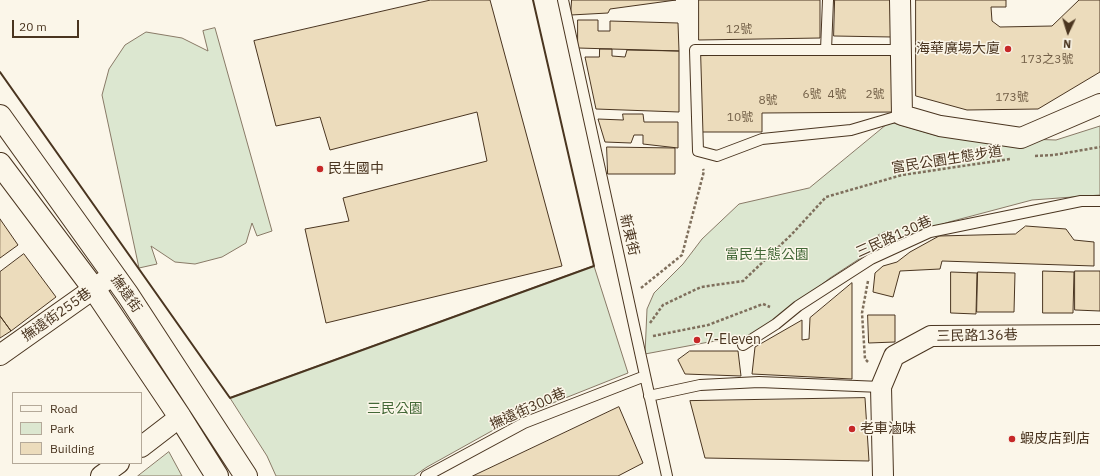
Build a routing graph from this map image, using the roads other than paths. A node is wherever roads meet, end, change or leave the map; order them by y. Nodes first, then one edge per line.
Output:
1 (562, 0) edge
2 (828, 0) edge
3 (900, 0) edge
4 (826, 50) junction
5 (901, 50) junction
6 (1100, 104) edge
7 (902, 115) junction
8 (0, 116) edge
9 (0, 164) edge
10 (1100, 201) edge
11 (113, 275) junction
12 (94, 289) junction
13 (1100, 334) edge
14 (743, 345) dead end
15 (0, 355) edge
16 (644, 376) junction
17 (882, 383) junction
18 (649, 396) junction
19 (180, 418) junction
20 (142, 446) edge
21 (118, 464) edge
22 (101, 476) edge
23 (217, 476) edge
24 (246, 476) edge
25 (426, 476) edge
26 (667, 476) edge
27 (882, 476) edge

1 - 16 lane, 新東街
2 - 4 lane
3 - 5 street
4 - 5 lane
4 - 7 lane
5 - 7 street
6 - 7 street
8 - 11 street, 撫遠街
9 - 12 street, 撫遠街
10 - 14 lane, 三民路130巷
11 - 12 street, 撫遠街255巷
11 - 24 street, 撫遠街
12 - 15 street, 撫遠街255巷
12 - 19 street, 撫遠街
13 - 17 street, 三民路136巷
16 - 18 lane, 新東街
16 - 25 lane, 撫遠街300巷
17 - 18 lane
17 - 27 street
18 - 26 lane, 新東街
19 - 20 street
19 - 23 street, 撫遠街
21 - 22 street

